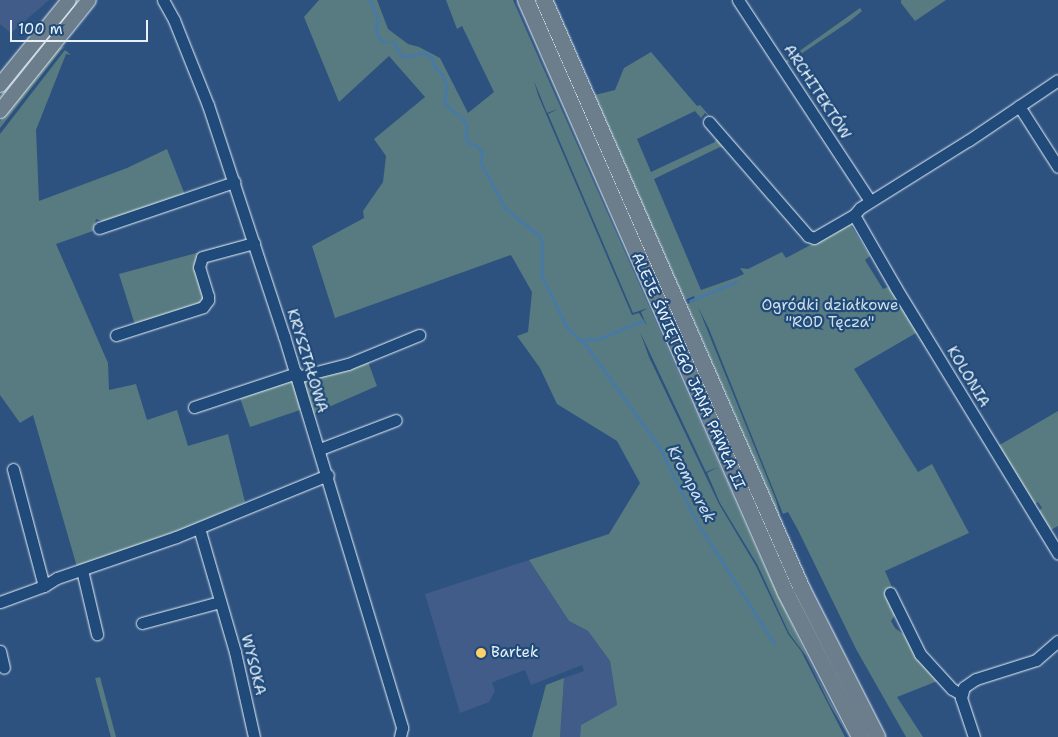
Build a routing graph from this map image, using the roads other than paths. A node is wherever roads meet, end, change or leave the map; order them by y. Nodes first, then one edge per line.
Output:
1 (69, 0) edge
2 (89, 0) edge
3 (163, 0) edge
4 (526, 0) edge
5 (544, 0) edge
6 (738, 0) edge
7 (1058, 80) edge
8 (0, 85) edge
9 (1020, 106) junction
10 (0, 111) edge
11 (709, 122) dead end
12 (1058, 166) edge
13 (234, 182) junction
14 (870, 201) junction
15 (854, 215) junction
16 (99, 228) dead end
17 (254, 243) junction
18 (116, 335) dead end
19 (418, 335) dead end
20 (296, 375) junction
21 (194, 407) dead end
22 (396, 420) dead end
23 (320, 450) junction
24 (13, 470) dead end
25 (328, 474) junction
26 (199, 528) junction
27 (1058, 553) edge
28 (82, 570) junction
29 (44, 586) junction
30 (890, 593) dead end
31 (0, 602) edge
32 (220, 602) junction
33 (142, 623) dead end
34 (97, 634) dead end
35 (1058, 641) edge
36 (0, 651) edge
37 (4, 668) dead end
38 (961, 694) junction
39 (254, 737) edge
40 (400, 737) edge
41 (860, 737) edge
42 (878, 737) edge
43 (974, 737) edge

1 - 8 main road
2 - 10 main road
3 - 13 street, KRYSZTAŁOWA
4 - 41 highway, ALEJE ŚWIĘTEGO JANA PAWŁA II
5 - 42 highway, ALEJE ŚWIĘTEGO JANA PAWŁA II
6 - 14 street, ARCHITEKTÓW
7 - 9 street
9 - 12 street
9 - 14 street
11 - 15 street
13 - 16 street
13 - 17 street, KRYSZTAŁOWA
14 - 15 street
15 - 27 street, KOLONIA
17 - 18 street
17 - 20 street, KRYSZTAŁOWA
19 - 20 street
20 - 21 street
20 - 23 street, KRYSZTAŁOWA
22 - 23 street
23 - 25 street, KRYSZTAŁOWA
24 - 29 street
25 - 26 street
25 - 40 street, KRYSZTAŁOWA
26 - 28 street
26 - 32 street, WYSOKA
28 - 29 street
28 - 34 street
29 - 31 street
30 - 38 street
32 - 33 street
32 - 39 street, WYSOKA
35 - 38 street
36 - 37 street
38 - 43 street

